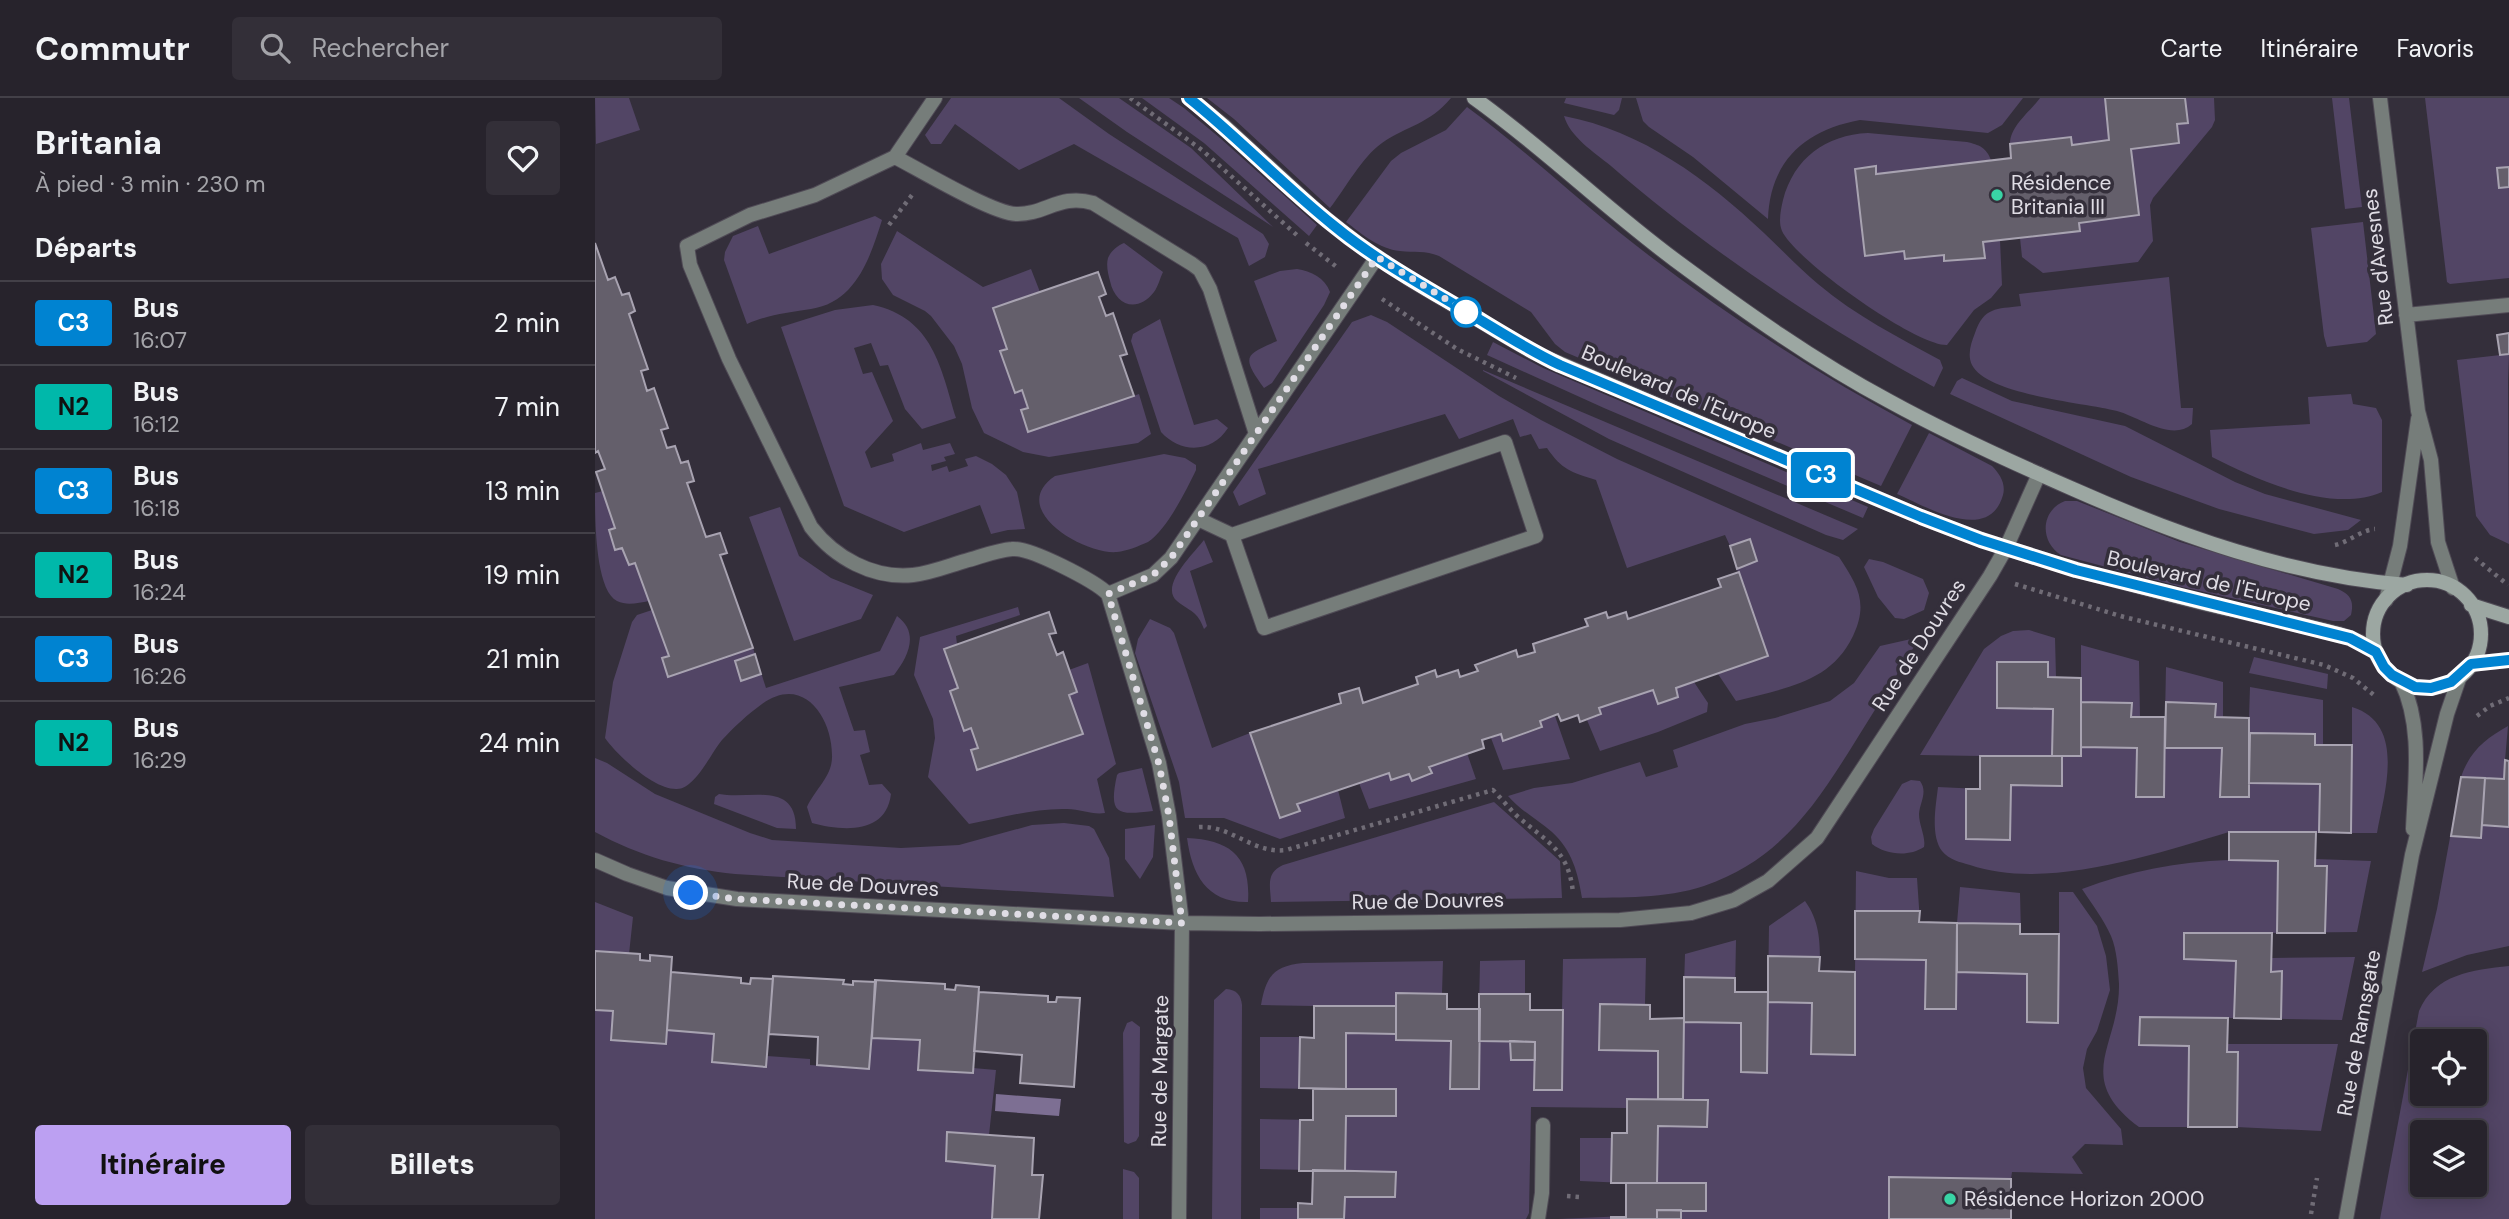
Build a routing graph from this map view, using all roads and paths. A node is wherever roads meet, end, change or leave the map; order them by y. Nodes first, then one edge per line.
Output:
1 (935, 98) edge
2 (1189, 98) edge
3 (1474, 98) edge
4 (2381, 98) edge
5 (895, 157) junction
6 (1377, 257) junction
7 (2509, 305) edge
8 (2406, 315) junction
9 (2419, 411) junction
10 (1256, 434) junction
11 (2039, 474) junction
12 (1198, 519) junction
13 (2402, 530) junction
14 (2437, 530) junction
15 (1232, 535) junction
16 (2331, 545) dead end
17 (2007, 548) junction
18 (2391, 584) junction
19 (2407, 585) junction
20 (2509, 586) edge
21 (2453, 588) junction
22 (1108, 594) junction
23 (2386, 600) junction
24 (2471, 605) junction
25 (2509, 617) edge
26 (2376, 652) junction
27 (2509, 660) edge
28 (2471, 664) junction
29 (2460, 676) junction
30 (2401, 681) junction
31 (1170, 829) junction
32 (2413, 855) junction
33 (595, 860) edge
34 (1574, 897) dead end
35 (1182, 923) junction
36 (1543, 1125) dead end
37 (2317, 1178) dead end
38 (2311, 1214) dead end
39 (1179, 1219) edge
40 (1538, 1219) edge
41 (2346, 1219) edge

1 - 5 street
2 - 6 street, Boulevard de l'Europe
3 - 11 street, Boulevard de l'Europe
4 - 8 street, Rue d'Avesnes
5 - 10 street
5 - 22 street
6 - 10 street
6 - 17 street, Boulevard de l'Europe
7 - 8 street
8 - 9 street, Rue d'Avesnes
9 - 13 street, Rue d'Avesnes
9 - 14 street, Rue d'Avesnes
10 - 12 street
11 - 17 street, Rue de Douvres
11 - 18 street, Boulevard de l'Europe
12 - 15 street
12 - 22 street
13 - 16 path
13 - 18 street, Rue d'Avesnes
14 - 20 path
14 - 21 street, Rue d'Avesnes
15 - 15 street
17 - 26 street, Boulevard de l'Europe
17 - 35 street, Rue de Douvres
18 - 19 street, Boulevard de l'Europe
18 - 23 street, Rue d'Avesnes
19 - 21 street
19 - 23 street
21 - 24 street
22 - 31 street, Rue de Margate
23 - 26 street
24 - 25 street
24 - 28 street
26 - 30 street
27 - 28 street
28 - 29 street
29 - 30 street
29 - 32 street, Rue de Ramsgate
30 - 32 street, Rue de Ramsgate
31 - 34 path
31 - 35 street, Rue de Margate
32 - 41 street, Rue de Ramsgate
33 - 35 street, Rue de Douvres
35 - 39 street, Rue de Margate
36 - 40 street
37 - 38 path

